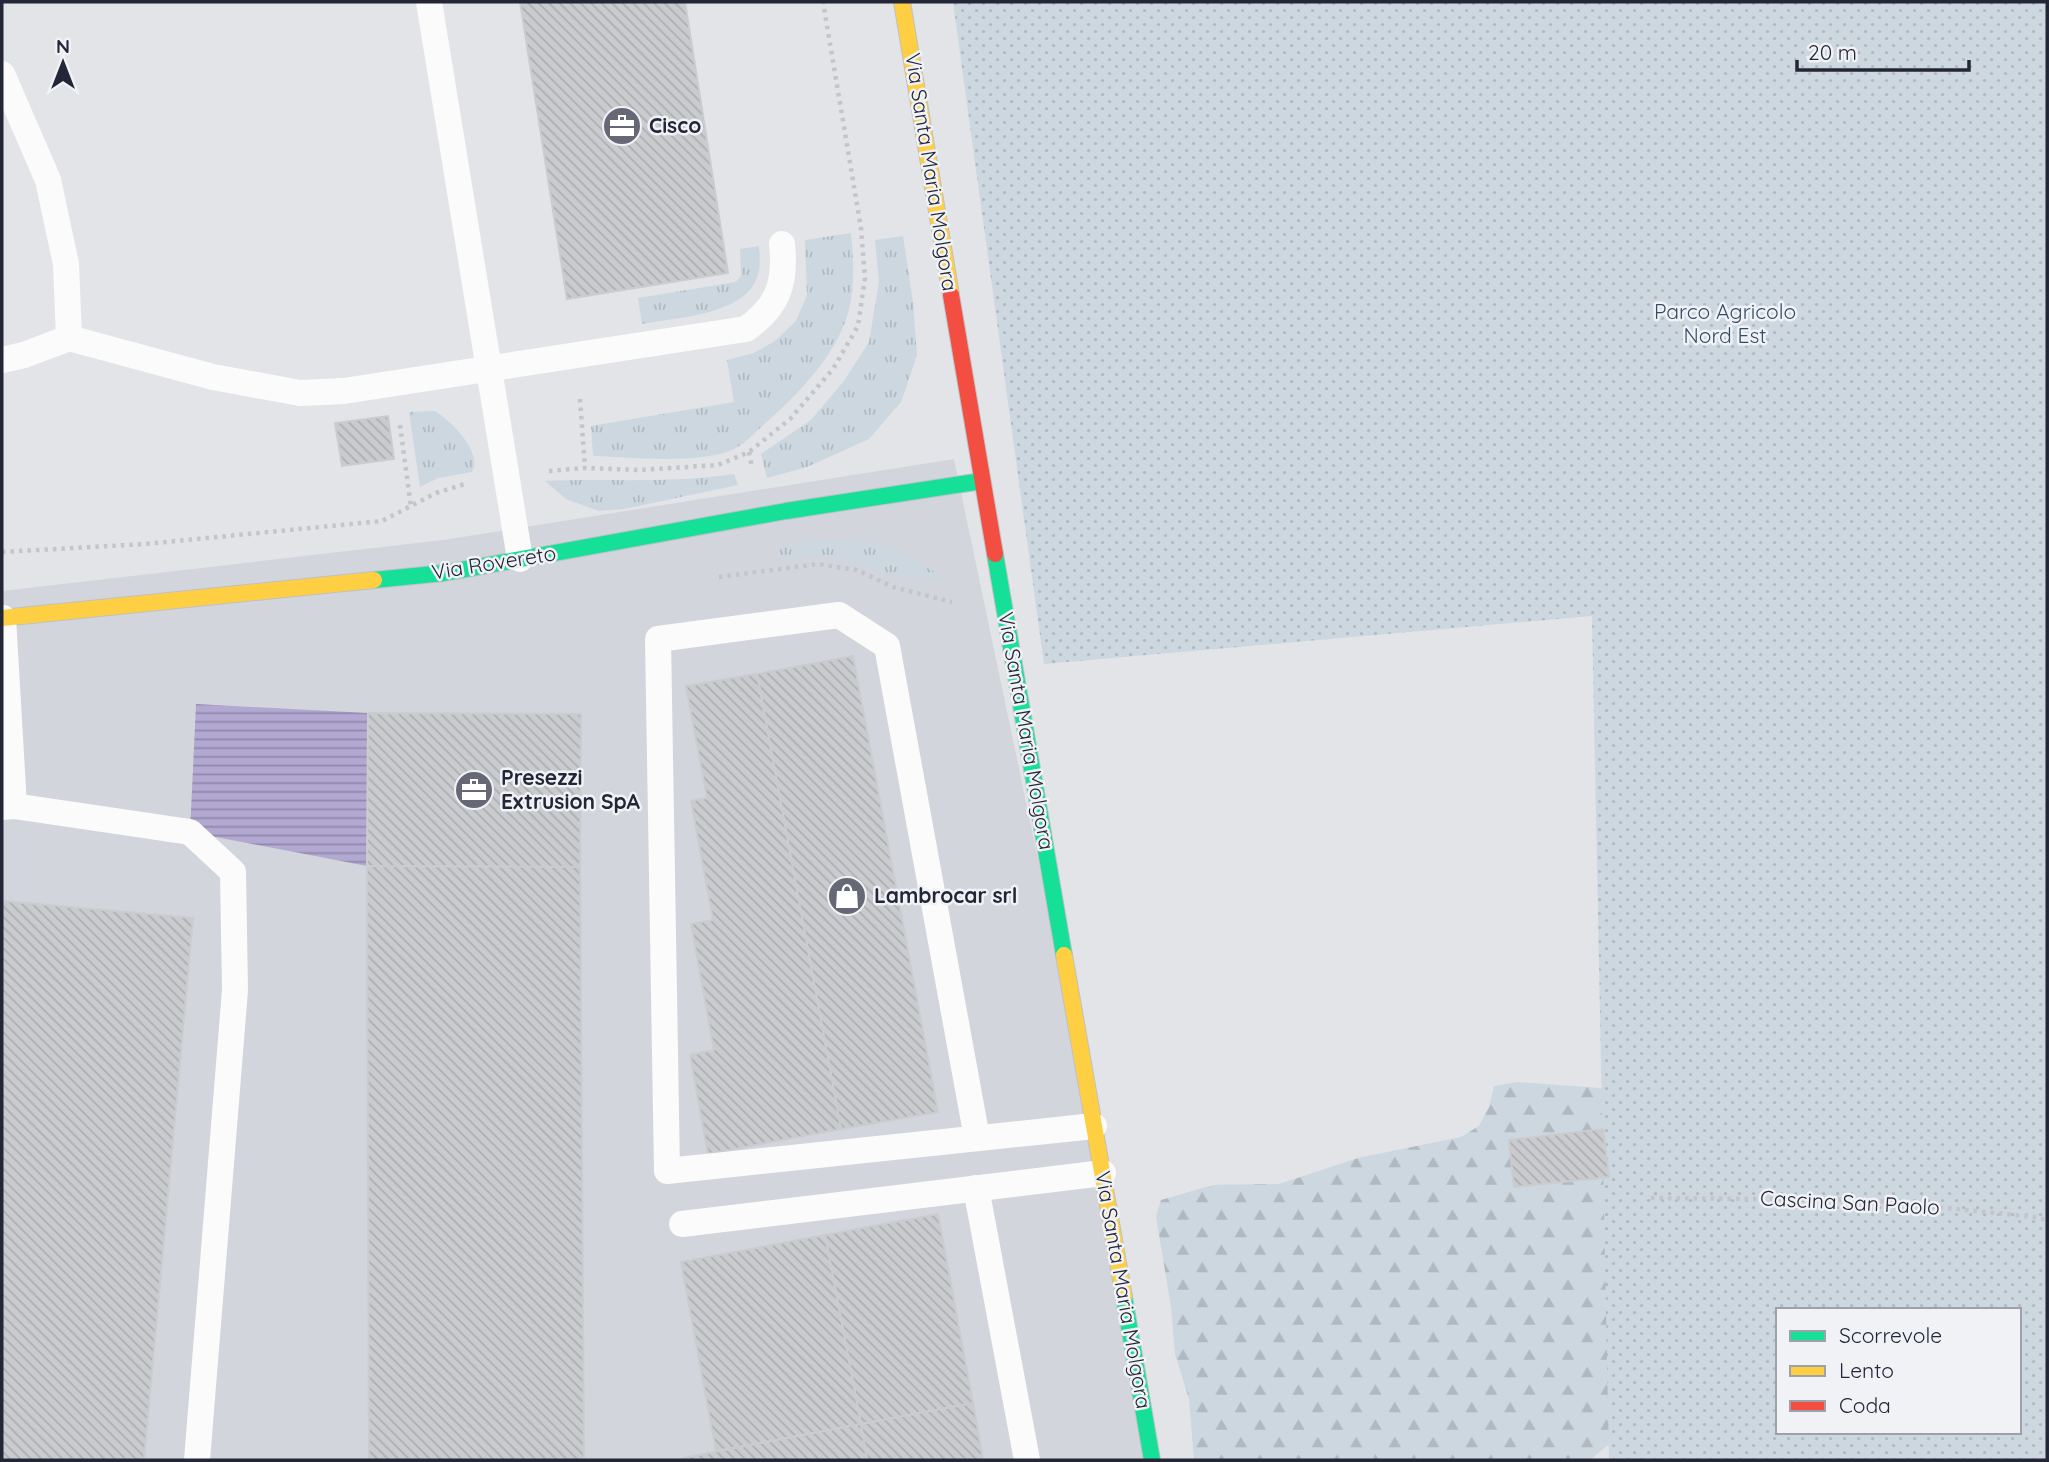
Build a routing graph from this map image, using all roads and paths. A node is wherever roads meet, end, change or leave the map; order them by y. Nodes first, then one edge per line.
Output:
1 (429, 2) edge
2 (902, 2) edge
3 (2, 75) edge
4 (782, 243) dead end
5 (69, 338) junction
6 (578, 355) junction
7 (2, 360) edge
8 (489, 369) junction
9 (394, 383) junction
10 (585, 468) dead end
11 (982, 481) junction
12 (411, 507) dead end
13 (520, 559) junction
14 (2, 618) edge
15 (8, 807) edge
16 (1094, 1126) junction
17 (977, 1138) junction
18 (1102, 1173) junction
19 (976, 1188) junction
20 (1651, 1198) dead end
21 (2047, 1220) edge
22 (682, 1224) dead end
23 (197, 1460) edge
24 (1027, 1460) edge
25 (1152, 1460) edge

1 - 8 lane
2 - 11 street, Via Santa Maria Molgora
3 - 5 lane
4 - 6 lane
5 - 7 lane
5 - 9 lane
6 - 8 lane
6 - 10 path
8 - 9 lane
8 - 13 lane
9 - 12 path
11 - 13 street, Via Rovereto
11 - 16 street, Via Santa Maria Molgora
13 - 14 street, Via Rovereto
14 - 15 lane
15 - 23 lane
16 - 17 lane
16 - 18 street, Via Santa Maria Molgora
17 - 17 lane
18 - 19 lane
18 - 25 street, Via Santa Maria Molgora
19 - 22 lane
19 - 24 lane
20 - 21 path, Cascina San Paolo

